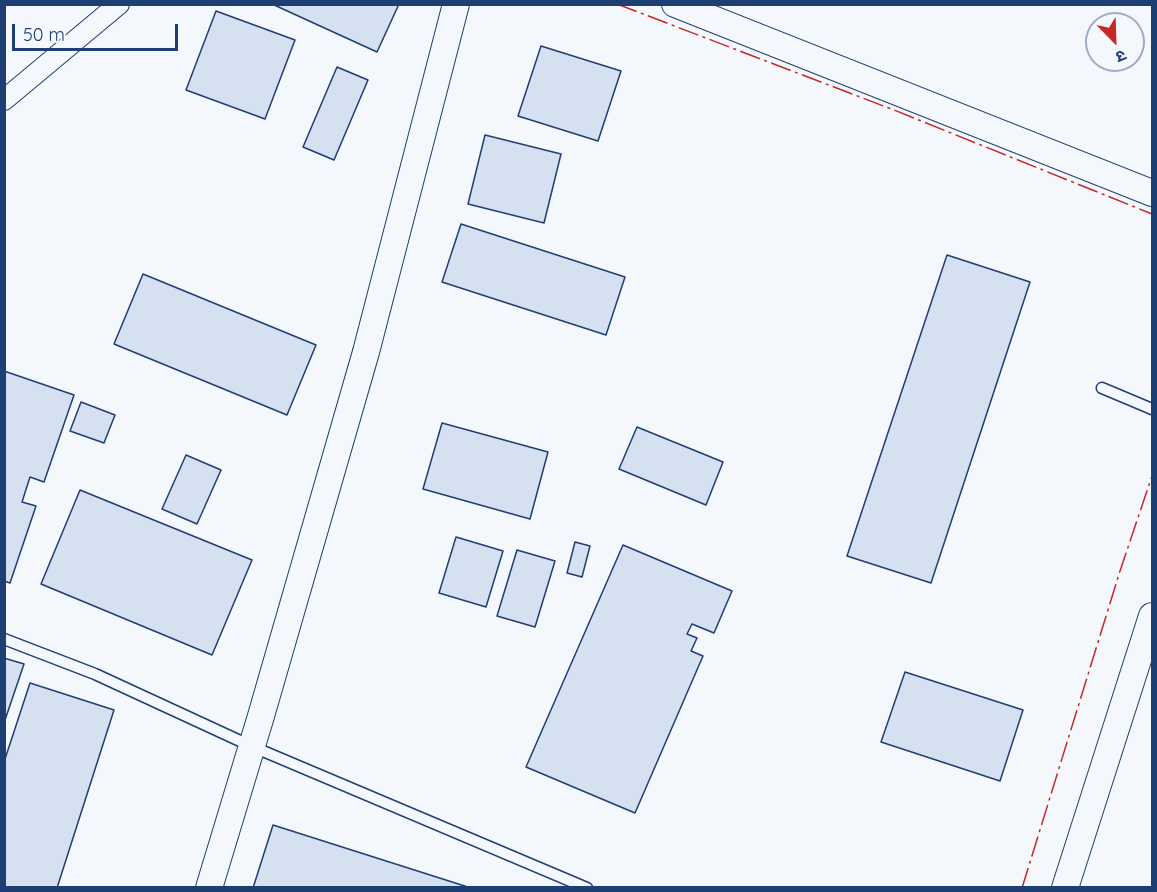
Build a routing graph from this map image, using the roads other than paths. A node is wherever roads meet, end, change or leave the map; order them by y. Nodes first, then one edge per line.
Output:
1 (119, 4) edge
2 (456, 4) edge
3 (675, 4) edge
4 (4, 100) edge
5 (1152, 193) edge
6 (1102, 388) dead end
7 (1152, 409) edge
8 (1152, 616) edge
9 (4, 639) edge
10 (251, 746) junction
11 (209, 888) edge
12 (587, 888) edge
13 (1065, 888) edge

1 - 4 street
2 - 10 street
3 - 5 street
6 - 7 lane
8 - 13 street
9 - 10 lane
10 - 11 street
10 - 12 lane

